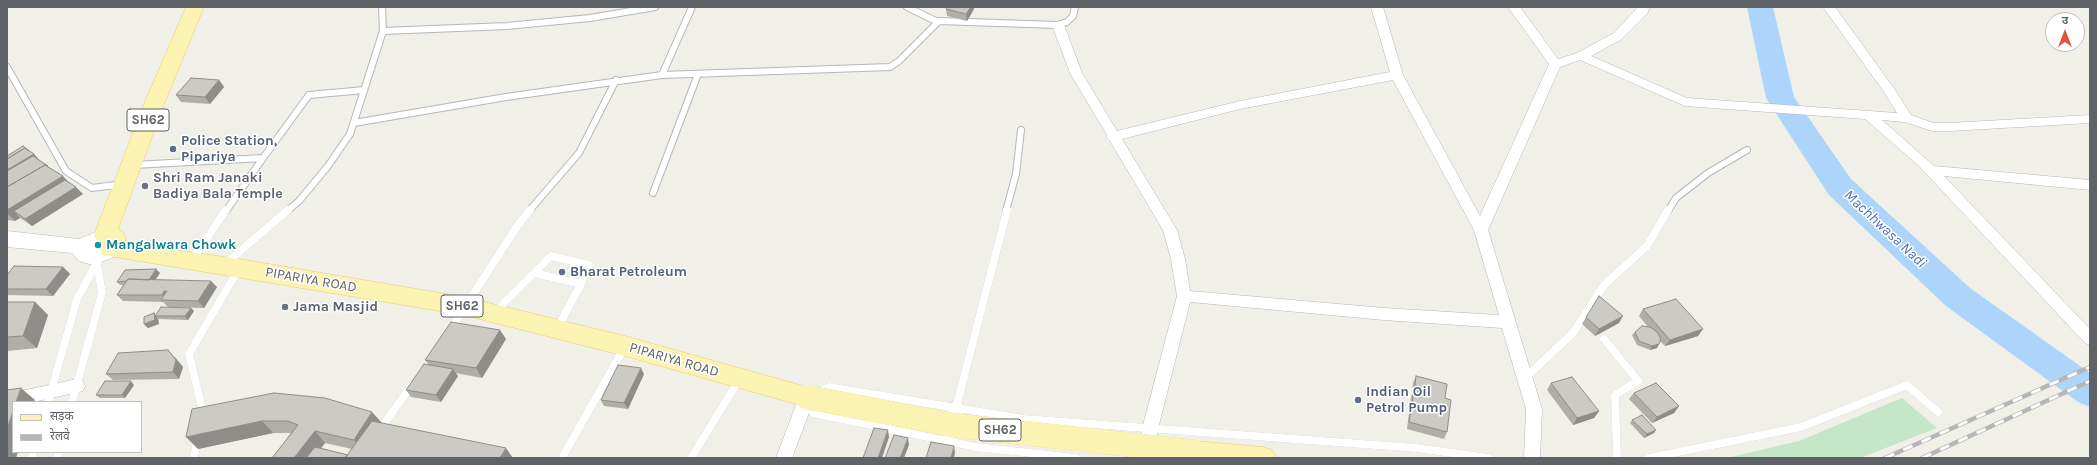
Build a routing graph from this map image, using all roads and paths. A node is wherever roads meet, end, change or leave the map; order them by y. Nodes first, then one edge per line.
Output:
1 (195, 7) edge
2 (382, 7) edge
3 (655, 7) edge
4 (692, 7) edge
5 (907, 7) edge
6 (1075, 7) edge
7 (1377, 7) edge
8 (1514, 7) edge
9 (1644, 7) edge
10 (1829, 7) edge
11 (938, 22) junction
12 (1058, 25) junction
13 (383, 31) junction
14 (1581, 56) junction
15 (1555, 64) junction
16 (7, 66) edge
17 (9, 74) edge
18 (662, 74) junction
19 (698, 74) junction
20 (1397, 75) junction
21 (616, 80) junction
22 (364, 90) junction
23 (1868, 115) junction
24 (1906, 118) junction
25 (2090, 119) edge
26 (354, 123) junction
27 (1021, 130) dead end
28 (1112, 137) junction
29 (1746, 150) dead end
30 (263, 158) junction
31 (1931, 170) junction
32 (129, 174) junction
33 (2090, 185) edge
34 (653, 193) dead end
35 (1481, 230) junction
36 (8, 239) edge
37 (99, 250) junction
38 (192, 261) junction
39 (231, 267) junction
40 (534, 273) junction
41 (581, 284) junction
42 (1184, 296) junction
43 (464, 306) junction
44 (493, 313) junction
45 (1508, 322) junction
46 (557, 329) junction
47 (444, 339) edge
48 (1604, 339) dead end
49 (2090, 339) edge
50 (625, 346) junction
51 (418, 376) edge
52 (740, 378) junction
53 (1525, 378) junction
54 (77, 386) junction
55 (807, 397) junction
56 (49, 398) edge
57 (7, 401) edge
58 (72, 401) edge
59 (956, 408) junction
60 (1938, 412) dead end
61 (383, 425) edge
62 (1150, 429) junction
63 (948, 441) junction
64 (194, 458) edge
65 (562, 458) edge
66 (691, 458) edge
67 (784, 458) edge
68 (1076, 458) edge
69 (1147, 458) edge
70 (1263, 458) edge
71 (1489, 458) edge
72 (1532, 458) edge
73 (1617, 458) edge
74 (1649, 458) edge

1 - 32 main road, SH62
2 - 13 lane
3 - 13 lane
4 - 18 lane
5 - 11 lane
6 - 12 lane
7 - 20 street
8 - 15 street
9 - 14 street
10 - 24 street
11 - 12 lane
11 - 19 lane
12 - 28 street
13 - 22 lane
14 - 15 street
14 - 23 street
15 - 35 street
16 - 17 lane
17 - 32 lane
18 - 19 lane
18 - 21 lane
19 - 34 lane
20 - 28 street
20 - 35 street
21 - 26 lane
21 - 43 lane
22 - 26 lane
22 - 30 lane
23 - 24 street
23 - 31 street
24 - 25 street
26 - 39 lane
27 - 59 lane
28 - 42 street
29 - 53 lane
30 - 32 lane
30 - 38 lane
31 - 33 street
31 - 49 street
32 - 37 main road, SH62
35 - 45 street
36 - 37 main road
37 - 38 main road, PIPARIYA ROAD / SH62
37 - 54 lane
37 - 56 lane
38 - 39 main road, PIPARIYA ROAD / SH62
39 - 43 main road, PIPARIYA ROAD / SH62
39 - 64 lane
40 - 41 lane
40 - 41 lane
40 - 44 lane
41 - 46 lane
42 - 45 street
42 - 62 street
43 - 44 main road, PIPARIYA ROAD / SH62
43 - 47 lane
44 - 46 main road, PIPARIYA ROAD / SH62
45 - 53 street
46 - 50 main road, PIPARIYA ROAD / SH62
48 - 73 lane
50 - 52 main road, PIPARIYA ROAD / SH62
50 - 65 lane
51 - 61 lane
52 - 55 main road, PIPARIYA ROAD / SH62
52 - 66 lane
53 - 72 street
54 - 56 street
54 - 58 lane
55 - 59 lane
55 - 63 lane
55 - 67 street
55 - 70 main road, PIPARIYA ROAD / SH62, bridge
56 - 57 street
59 - 62 lane
59 - 63 street
60 - 74 lane
62 - 69 street
62 - 71 lane
63 - 68 lane

